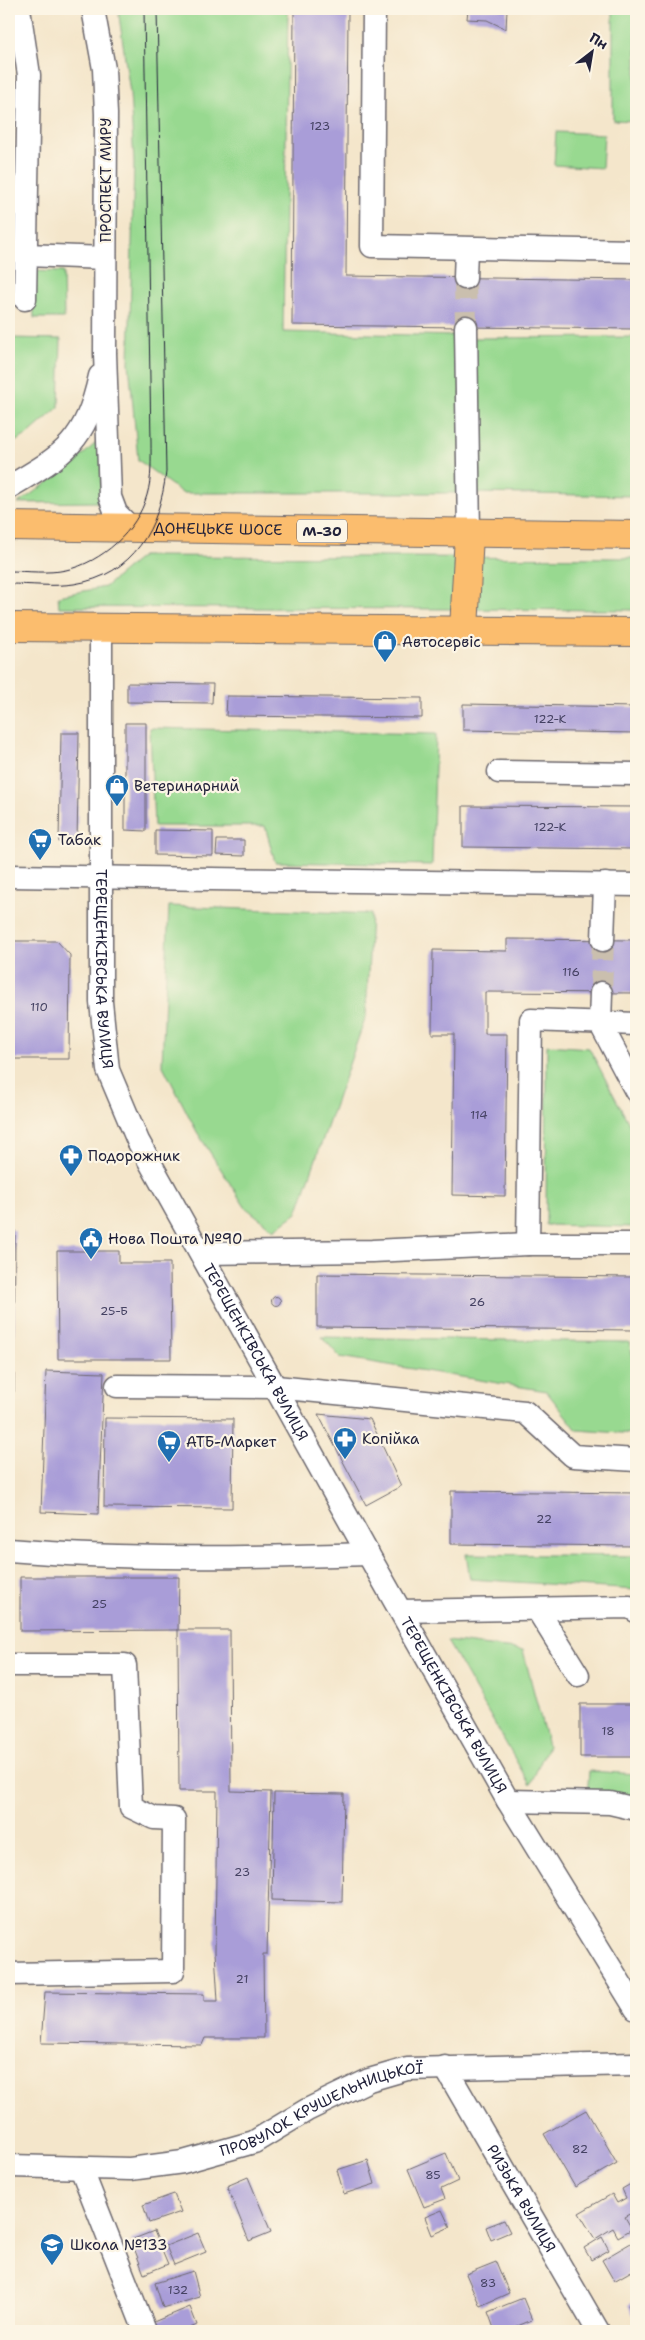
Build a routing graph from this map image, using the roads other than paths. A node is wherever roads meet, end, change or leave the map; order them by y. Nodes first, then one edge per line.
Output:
1 (19, 9) edge
2 (93, 9) edge
3 (374, 9) edge
4 (466, 248) junction
5 (636, 251) edge
6 (26, 255) junction
7 (105, 258) junction
8 (465, 278) tunnel mouth
9 (25, 299) dead end
10 (466, 327) tunnel mouth
11 (105, 353) junction
12 (9, 487) edge
13 (9, 526) edge
14 (130, 527) junction
15 (469, 534) junction
16 (636, 535) edge
17 (9, 627) edge
18 (101, 629) junction
19 (464, 630) junction
20 (636, 632) edge
21 (499, 772) dead end
22 (636, 774) edge
23 (9, 876) edge
24 (101, 878) junction
25 (604, 884) junction
26 (636, 885) edge
27 (603, 940) tunnel mouth
28 (601, 992) tunnel mouth
29 (600, 1023) junction
30 (636, 1024) edge
31 (636, 1091) edge
32 (528, 1244) junction
33 (636, 1244) edge
34 (202, 1253) junction
35 (117, 1386) dead end
36 (276, 1387) junction
37 (636, 1460) edge
38 (9, 1550) edge
39 (368, 1554) junction
40 (536, 1608) junction
41 (401, 1611) junction
42 (636, 1611) edge
43 (9, 1665) edge
44 (578, 1675) dead end
45 (508, 1801) junction
46 (636, 1809) edge
47 (9, 1974) edge
48 (636, 2009) edge
49 (636, 2064) edge
50 (445, 2067) junction
51 (9, 2166) edge
52 (80, 2168) junction
53 (145, 2331) edge
54 (598, 2331) edge

1 - 6 street
2 - 7 street, ПРОСПЕКТ МИРУ
3 - 4 street
4 - 5 street
4 - 8 street
6 - 7 street
6 - 9 street
7 - 11 street, ПРОСПЕКТ МИРУ
10 - 15 street
11 - 12 street, ПРОСПЕКТ МИРУ
11 - 14 street, ПРОСПЕКТ МИРУ
13 - 14 highway, ДОНЕЦЬКЕ ШОСЕ / М-30
14 - 15 highway, ДОНЕЦЬКЕ ШОСЕ / М-30
15 - 16 highway, ДОНЕЦЬКЕ ШОСЕ / М-30
15 - 19 highway
17 - 18 highway
18 - 19 highway
18 - 24 street, ТЕРЕЩЕНКІВСЬКА ВУЛИЦЯ
19 - 20 highway
21 - 22 street
23 - 24 street
24 - 25 street
24 - 34 street, ТЕРЕЩЕНКІВСЬКА ВУЛИЦЯ
25 - 26 street
25 - 27 street
28 - 29 street
29 - 30 street
29 - 31 street
29 - 32 street
32 - 33 street
32 - 34 street
34 - 36 street, ТЕРЕЩЕНКІВСЬКА ВУЛИЦЯ
35 - 36 street
36 - 37 street
36 - 39 street, ТЕРЕЩЕНКІВСЬКА ВУЛИЦЯ
38 - 39 street
39 - 41 street, ТЕРЕЩЕНКІВСЬКА ВУЛИЦЯ
40 - 41 street
40 - 42 street
40 - 44 street
41 - 45 street, ТЕРЕЩЕНКІВСЬКА ВУЛИЦЯ
43 - 47 street
45 - 46 street
45 - 48 street, ТЕРЕЩЕНКІВСЬКА ВУЛИЦЯ
49 - 50 street, ПРОВУЛОК КРУШЕЛЬНИЦЬКОЇ
50 - 52 street, ПРОВУЛОК КРУШЕЛЬНИЦЬКОЇ
50 - 54 street, РИЗЬКА ВУЛИЦЯ
51 - 52 street, ПРОВУЛОК КРУШЕЛЬНИЦЬКОЇ
52 - 53 street

